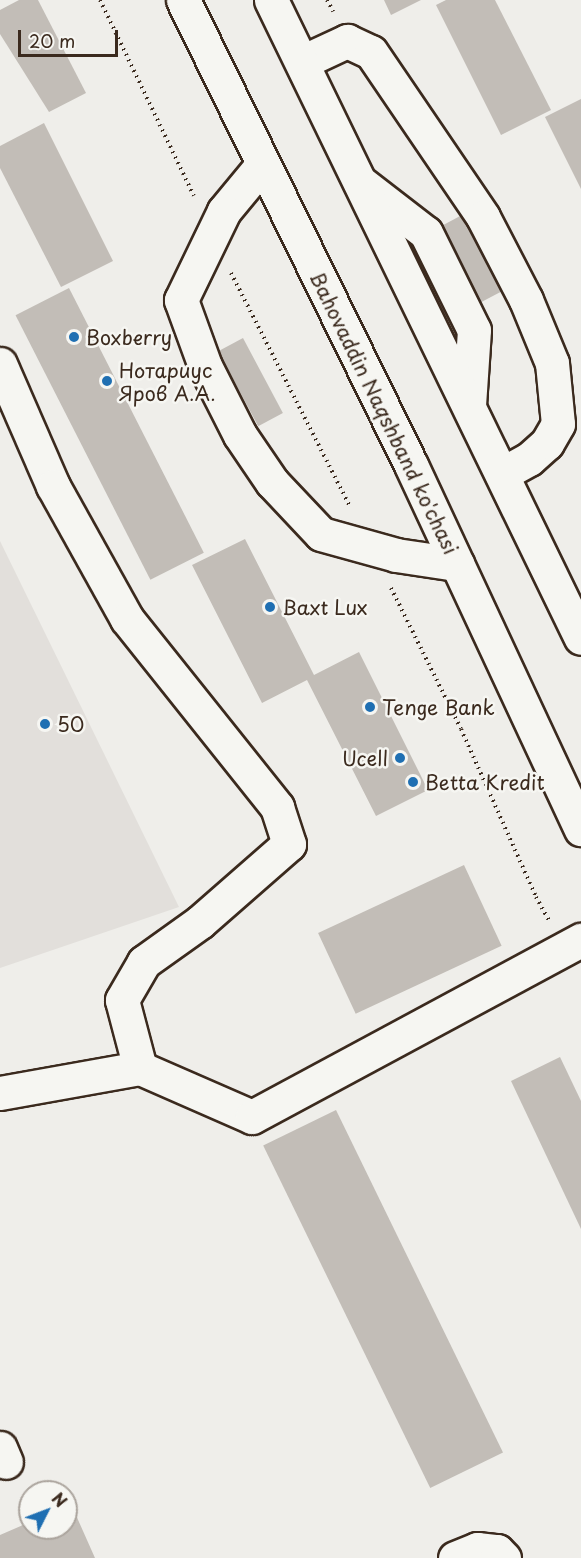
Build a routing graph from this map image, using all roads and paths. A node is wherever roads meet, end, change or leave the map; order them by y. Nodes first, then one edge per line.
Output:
1 (100, 0) edge
2 (183, 0) edge
3 (271, 0) edge
4 (302, 62) junction
5 (262, 165) junction
6 (197, 202) dead end
7 (228, 265) dead end
8 (0, 364) edge
9 (502, 474) junction
10 (353, 512) dead end
11 (457, 564) junction
12 (389, 583) dead end
13 (581, 638) edge
14 (581, 829) edge
15 (573, 944) edge
16 (140, 1068) junction
17 (0, 1093) edge
18 (455, 1558) edge
19 (504, 1558) edge

1 - 6 path
2 - 5 main road, Bahovaddin Naqshband ko'chasi
3 - 4 main road
4 - 9 main road
4 - 9 main road
5 - 11 main road, Bahovaddin Naqshband ko'chasi
5 - 11 main road
7 - 10 path
8 - 16 main road
9 - 13 main road
11 - 14 main road, Bahovaddin Naqshband ko'chasi
12 - 15 path
15 - 16 main road
16 - 17 main road
18 - 19 main road

